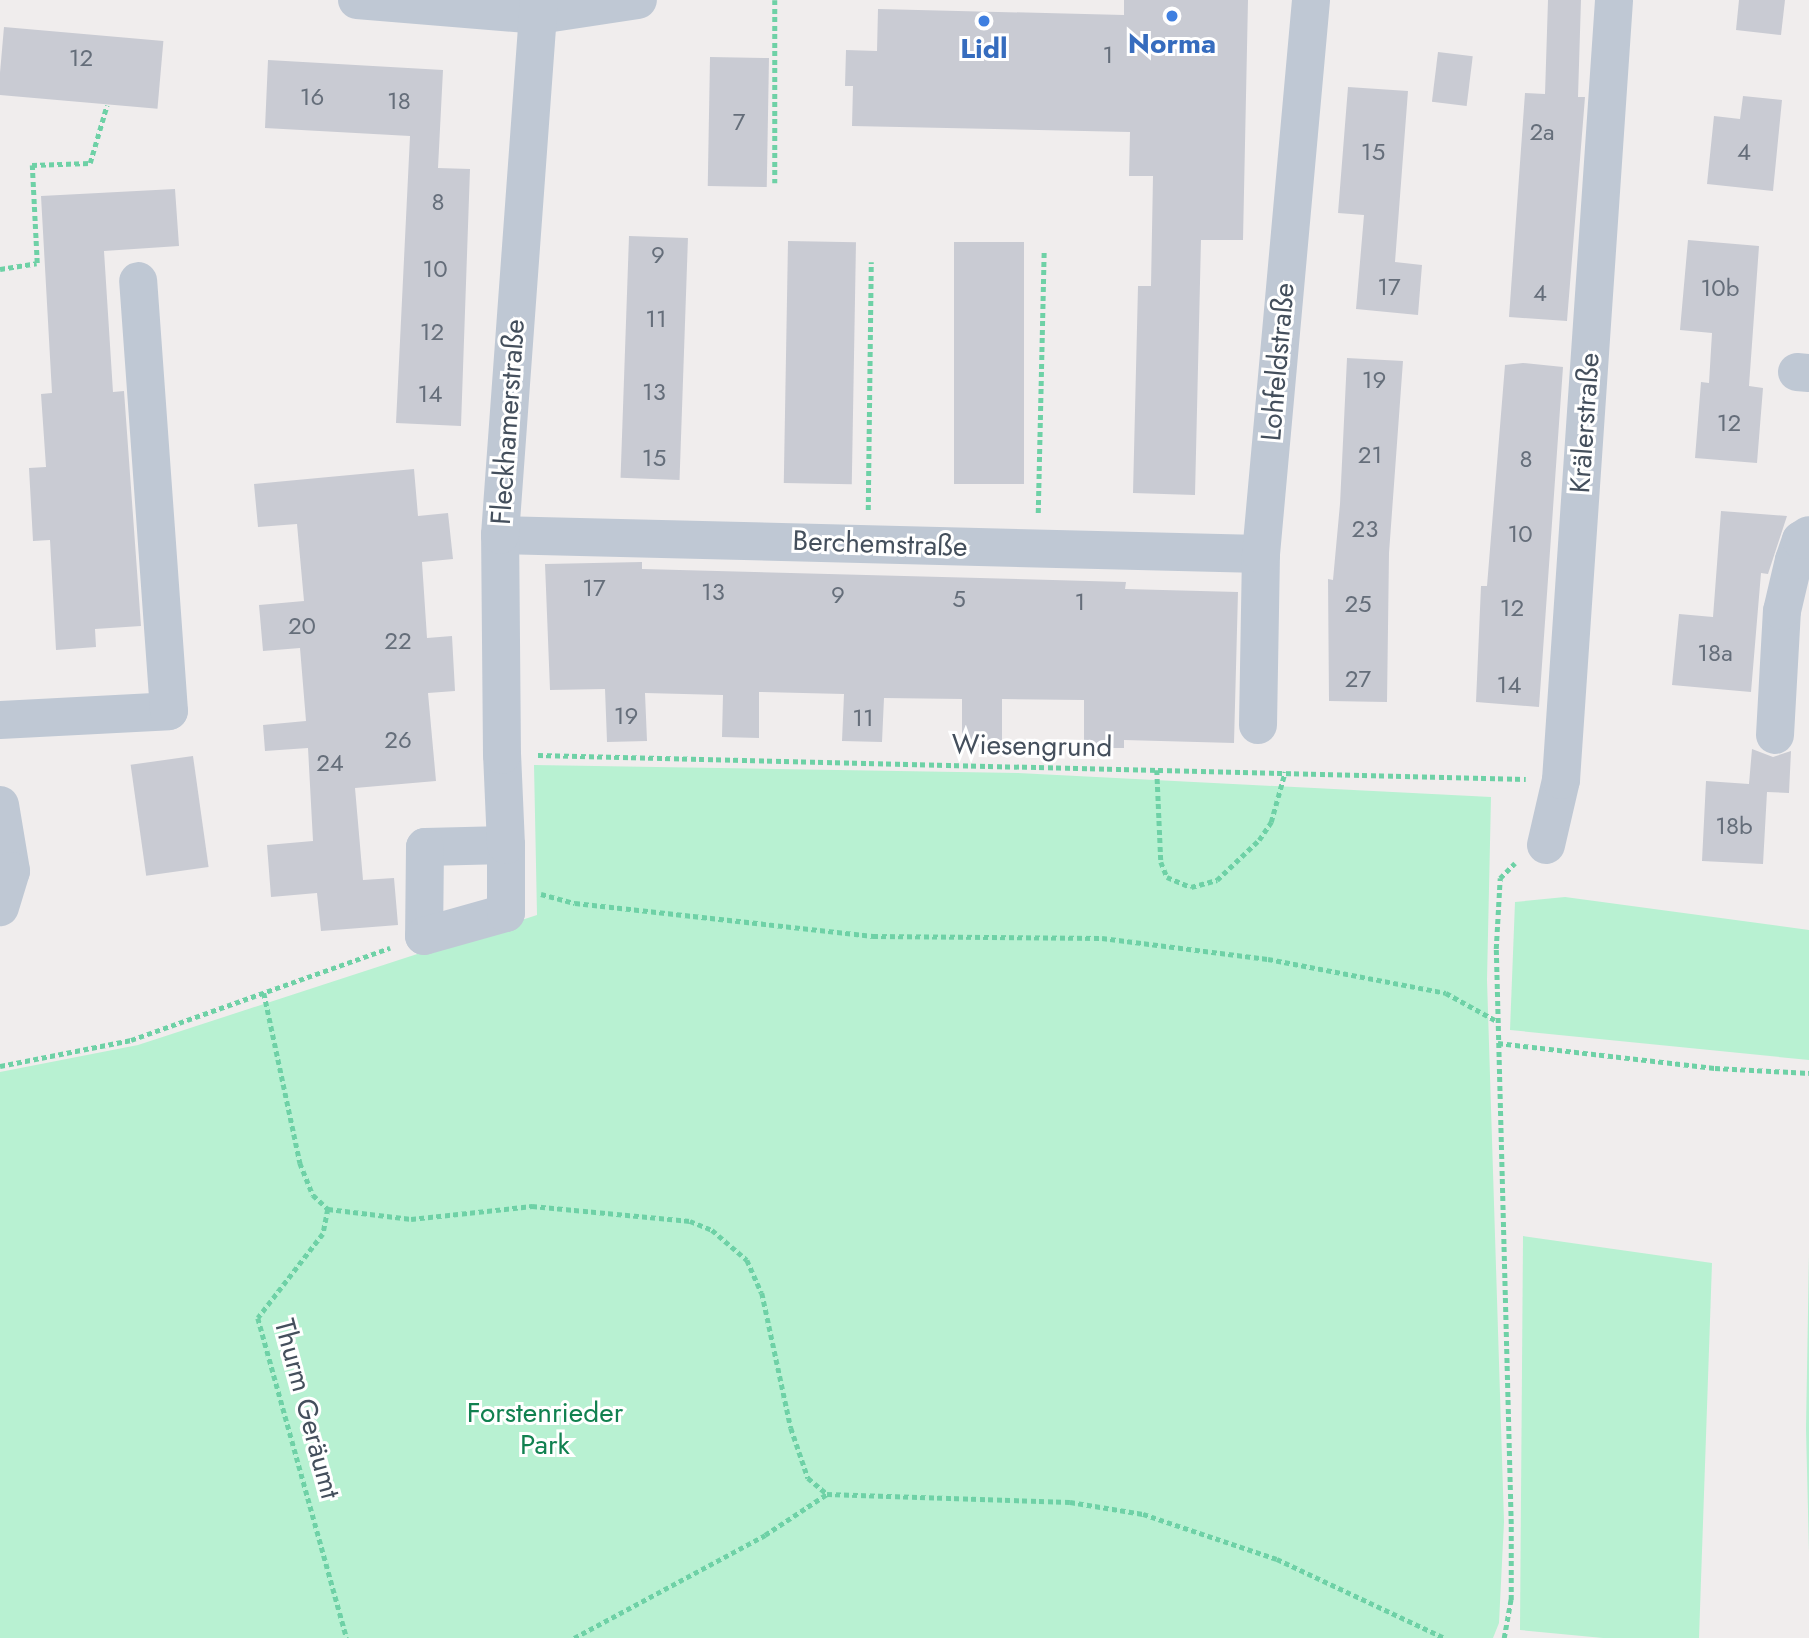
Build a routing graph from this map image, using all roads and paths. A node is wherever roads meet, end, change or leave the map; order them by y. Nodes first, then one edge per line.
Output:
1 (358, 0) edge
2 (638, 0) edge
3 (775, 0) edge
4 (1311, 0) edge
5 (1614, 0) edge
6 (539, 8) edge
7 (107, 105) dead end
8 (775, 183) dead end
9 (1044, 251) dead end
10 (871, 262) dead end
11 (0, 269) edge
12 (138, 281) dead end
13 (500, 535) junction
14 (1809, 535) edge
15 (867, 544) junction
16 (1037, 548) junction
17 (1261, 554) junction
18 (0, 720) edge
19 (1258, 725) dead end
20 (1775, 736) dead end
21 (502, 755) junction
22 (1157, 770) junction
23 (1285, 772) junction
24 (1561, 780) junction
25 (0, 805) edge
26 (506, 845) junction
27 (1546, 845) dead end
28 (1509, 866) dead end
29 (506, 885) junction
30 (0, 907) edge
31 (424, 936) junction
32 (264, 993) junction
33 (1495, 1020) junction
34 (1498, 1043) junction
35 (0, 1066) edge
36 (1809, 1073) edge
37 (328, 1209) junction
38 (827, 1494) junction
39 (347, 1638) edge
40 (574, 1638) edge
41 (1446, 1638) edge
42 (1504, 1638) edge

1 - 6 street
2 - 6 street
3 - 8 path
4 - 17 street, Lohfeldstraße
5 - 24 street, Krälerstraße
6 - 13 street, Fleckhamerstraße
7 - 11 path
9 - 16 path
10 - 15 path
12 - 18 street
13 - 15 street, Berchemstraße
13 - 21 street, Fleckhamerstraße
14 - 20 street
15 - 16 street, Berchemstraße
16 - 17 street, Berchemstraße
17 - 19 street, Lohfeldstraße
21 - 22 path, Wiesengrund
21 - 26 street, Fleckhamerstraße
22 - 23 path, Wiesengrund
22 - 23 path
23 - 24 path, Wiesengrund
24 - 27 street, Krälerstraße
25 - 30 street
26 - 29 street, Fleckhamerstraße
26 - 31 street
28 - 33 path
29 - 31 street, Fleckhamerstraße
29 - 33 path
31 - 32 path
32 - 35 path
32 - 37 path
33 - 34 path
34 - 36 path
34 - 42 path
37 - 38 path
37 - 39 path, Thurm Geräumt
38 - 40 path
38 - 41 path

